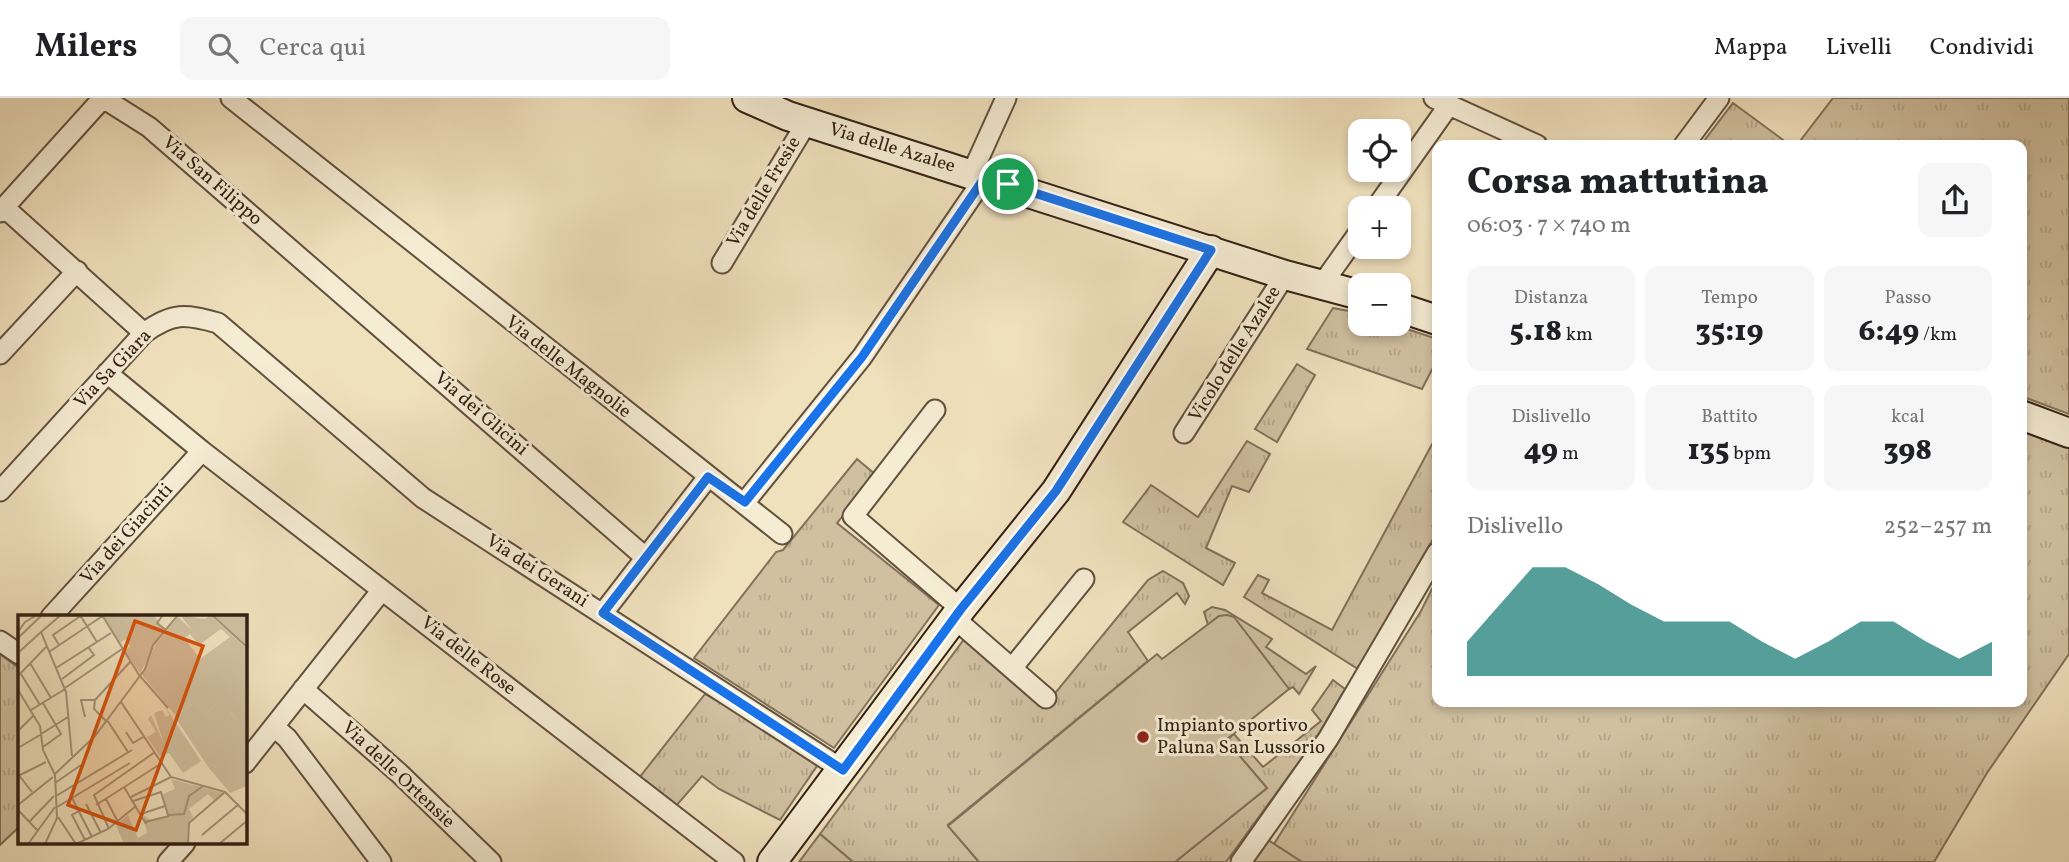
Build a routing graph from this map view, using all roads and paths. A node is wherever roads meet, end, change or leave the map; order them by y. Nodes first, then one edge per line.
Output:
1 (103, 98) edge
2 (231, 98) edge
3 (747, 98) edge
4 (1006, 98) edge
5 (1719, 98) edge
6 (1442, 102) edge
7 (807, 121) junction
8 (1526, 140) edge
9 (1688, 140) edge
10 (979, 175) junction
11 (1383, 196) edge
12 (2, 210) edge
13 (1348, 248) edge
14 (1211, 250) junction
15 (722, 263) dead end
16 (77, 271) junction
17 (316, 271) joint
18 (1285, 275) junction
19 (1323, 283) junction
20 (1348, 291) edge
21 (1411, 311) edge
22 (1432, 318) edge
23 (144, 333) junction
24 (246, 349) joint
25 (0, 354) edge
26 (107, 373) junction
27 (935, 410) dead end
28 (2027, 417) edge
29 (1184, 433) dead end
30 (2069, 433) edge
31 (202, 451) junction
32 (708, 477) junction
33 (0, 491) edge
34 (745, 502) junction
35 (782, 534) dead end
36 (645, 557) junction
37 (1432, 561) edge
38 (1083, 579) dead end
39 (382, 590) junction
40 (603, 613) junction
41 (958, 614) junction
42 (53, 615) edge
43 (0, 641) edge
44 (18, 652) edge
45 (1013, 667) junction
46 (303, 690) junction
47 (1046, 698) dead end
48 (274, 727) junction
49 (247, 761) edge
50 (843, 770) junction
51 (381, 862) edge
52 (491, 862) edge
53 (734, 862) edge
54 (772, 862) edge
55 (1241, 862) edge

1 - 12 street
1 - 17 street, Via San Filippo
2 - 32 street, Via delle Magnolie
3 - 7 street, Via delle Azalee
4 - 10 street
5 - 9 street
6 - 8 street
6 - 11 street
7 - 10 street, Via delle Azalee
7 - 15 street, Via delle Fresie
10 - 14 street, Via delle Azalee
10 - 34 street
12 - 16 street
13 - 19 street
14 - 18 street, Via delle Azalee
14 - 41 street
16 - 23 street
16 - 25 street
17 - 36 street, Via dei Glicini
18 - 19 street, Via delle Azalee
18 - 29 street, Vicolo delle Azalee
19 - 20 street, Via delle Azalee
21 - 22 street
23 - 24 street, Via Sa Giara
23 - 26 street, Via Sa Giara
24 - 40 street, Via dei Gerani
26 - 31 street, Via delle Rose
26 - 33 street, Via Sa Giara
27 - 41 street
28 - 30 street
31 - 39 street, Via delle Rose
31 - 42 street, Via dei Giacinti
32 - 34 street, Via delle Magnolie
32 - 36 street
34 - 35 street, Via delle Magnolie
36 - 40 street
37 - 55 street
38 - 45 street
39 - 46 street
39 - 53 street, Via delle Rose
40 - 50 street, Via dei Gerani
41 - 45 street
41 - 50 street
43 - 44 street
45 - 47 street
46 - 48 street
46 - 52 street, Via delle Ortensie
48 - 49 street
48 - 51 street
50 - 54 street

